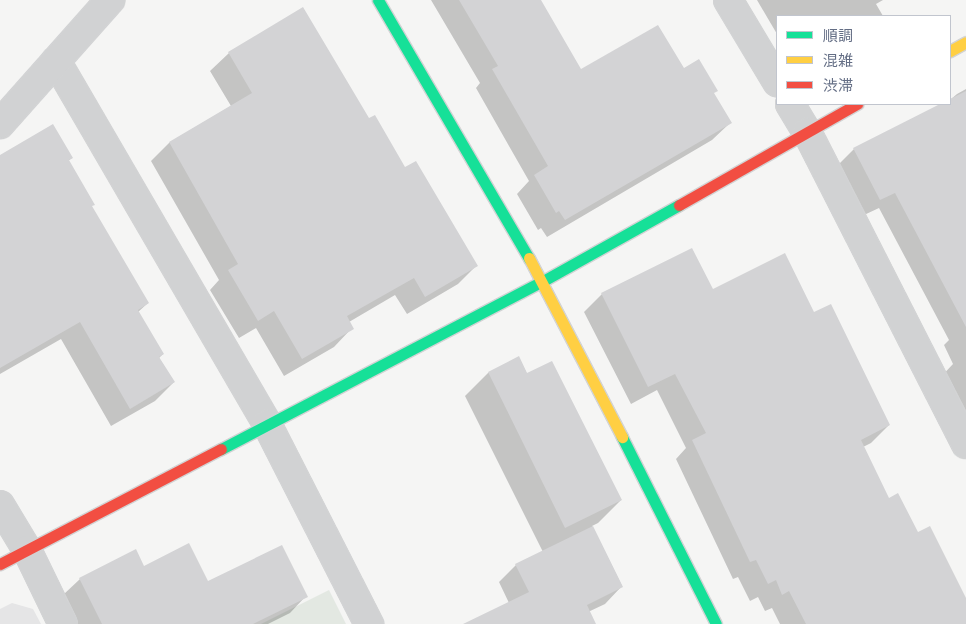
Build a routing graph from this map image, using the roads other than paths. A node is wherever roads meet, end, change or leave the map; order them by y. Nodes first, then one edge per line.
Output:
1 (110, 0) edge
2 (378, 0) edge
3 (728, 0) edge
4 (966, 42) edge
5 (951, 50) edge
6 (56, 61) junction
7 (776, 80) edge
8 (791, 105) edge
9 (855, 105) edge
10 (0, 124) edge
11 (807, 132) junction
12 (543, 281) junction
13 (267, 424) junction
14 (966, 444) edge
15 (0, 505) edge
16 (27, 550) junction
17 (0, 564) edge
18 (63, 624) edge
19 (369, 624) edge
20 (716, 624) edge

1 - 6 street
2 - 12 street
3 - 7 street
4 - 5 street
6 - 10 street
6 - 13 street
8 - 11 street
9 - 11 street
11 - 12 street
11 - 14 street
12 - 13 street
12 - 20 street
13 - 16 street
13 - 19 street
15 - 16 street
16 - 17 street
16 - 18 street

